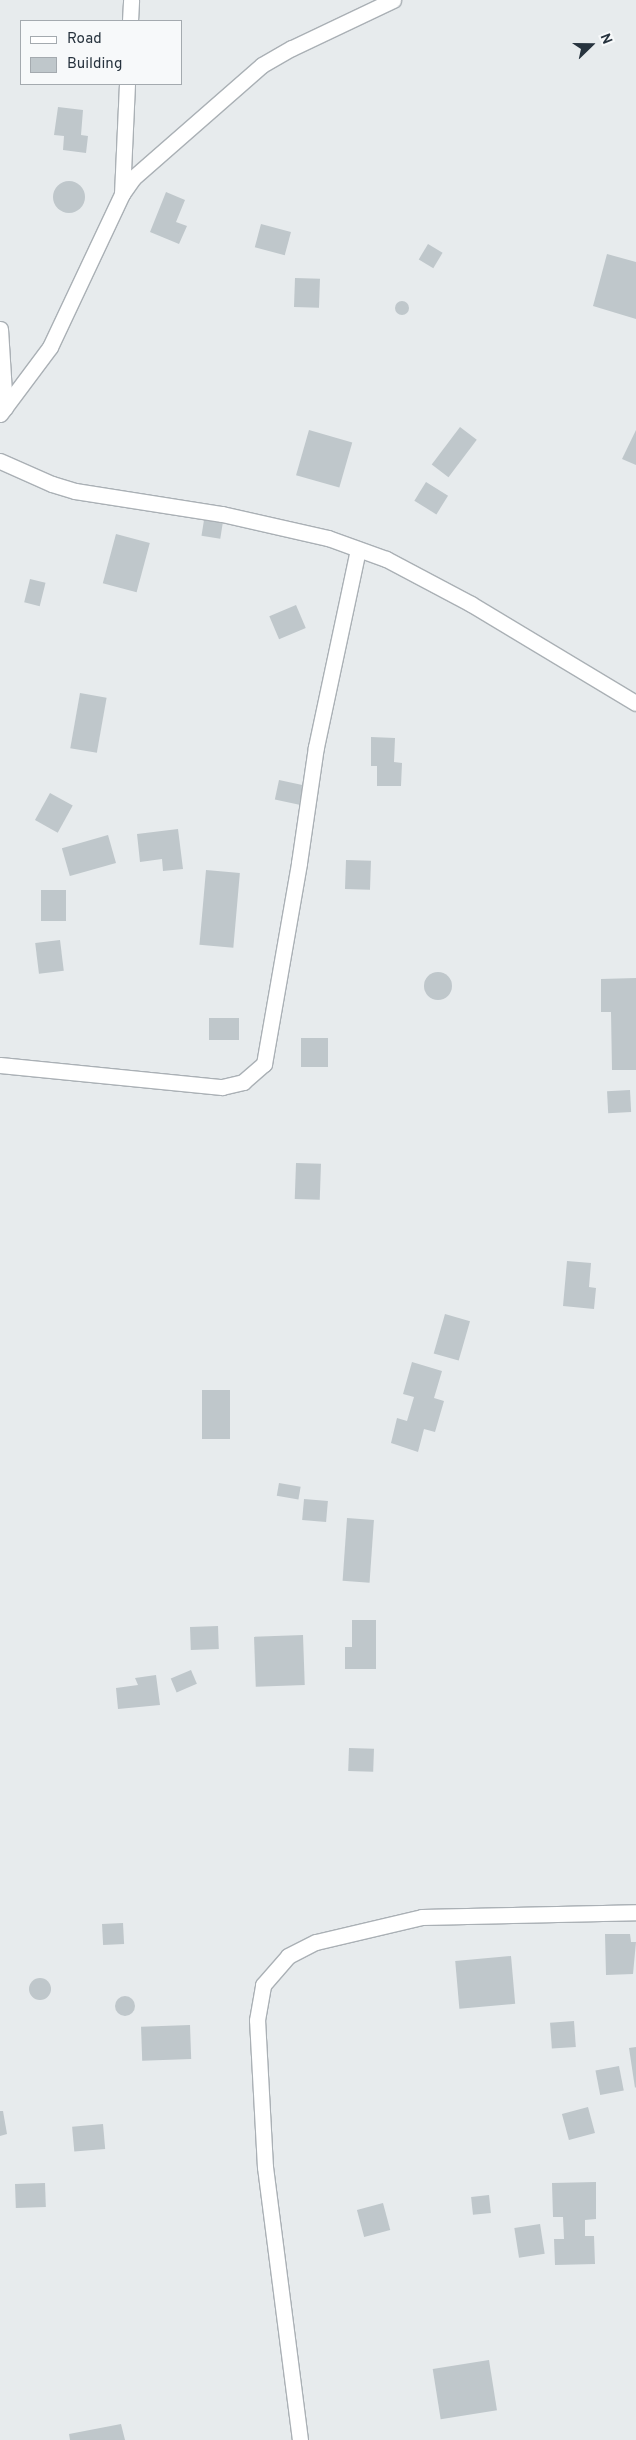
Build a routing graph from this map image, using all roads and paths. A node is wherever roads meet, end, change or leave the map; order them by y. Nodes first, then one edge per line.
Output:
1 (131, 0) edge
2 (393, 0) edge
3 (130, 20) edge
4 (127, 85) edge
5 (122, 194) junction
6 (0, 329) edge
7 (2, 411) edge
8 (0, 461) edge
9 (358, 549) junction
10 (636, 703) edge
11 (0, 1065) edge
12 (636, 1912) edge
13 (300, 2440) edge

1 - 3 street
2 - 5 street
4 - 5 street
5 - 7 street
6 - 7 street
8 - 9 street
9 - 10 street
9 - 11 street
12 - 13 street

